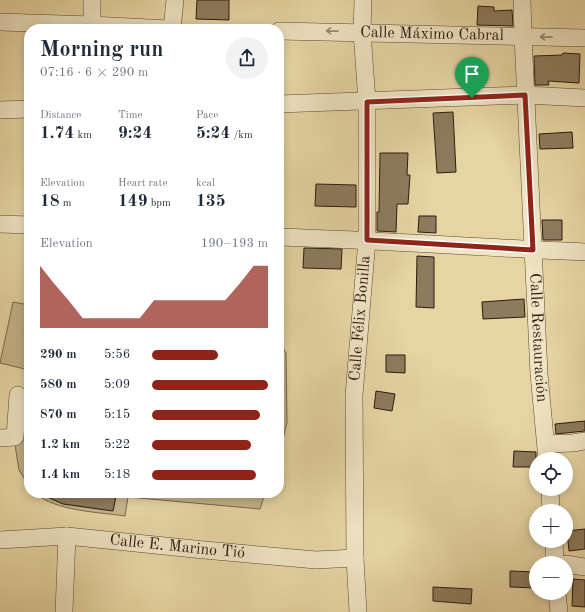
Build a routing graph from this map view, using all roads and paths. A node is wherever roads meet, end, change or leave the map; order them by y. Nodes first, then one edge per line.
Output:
1 (92, 0) edge
2 (175, 0) edge
3 (363, 0) edge
4 (522, 0) edge
5 (0, 22) edge
6 (37, 24) edge
7 (92, 24) edge
8 (173, 24) edge
9 (284, 31) edge
10 (362, 32) junction
11 (522, 36) junction
12 (585, 38) edge
13 (525, 95) junction
14 (585, 98) edge
15 (367, 102) junction
16 (284, 104) edge
17 (24, 109) edge
18 (0, 110) edge
19 (0, 224) edge
20 (24, 225) edge
21 (284, 237) edge
22 (367, 240) junction
23 (533, 250) junction
24 (585, 252) edge
25 (18, 395) dead end
26 (0, 438) edge
27 (585, 441) edge
28 (547, 451) edge
29 (67, 536) junction
30 (0, 540) edge
31 (355, 558) junction
32 (573, 565) edge
33 (585, 567) edge
34 (558, 600) edge
35 (64, 612) edge
36 (358, 612) edge
37 (559, 612) edge

1 - 7 street
2 - 8 street
3 - 10 street, Calle Félix Bonilla
4 - 11 street, Calle Restauración
5 - 6 street
10 -> 9 street, Calle Máximo Cabral
10 - 11 street, Calle Máximo Cabral
10 - 15 street, Calle Félix Bonilla
12 -> 11 street, Calle Máximo Cabral
11 - 13 street, Calle Restauración
13 - 14 street
13 - 15 street
13 - 23 street, Calle Restauración
15 - 16 street
15 - 22 street, Calle Félix Bonilla
17 - 18 street
19 - 20 street
21 - 22 street
22 - 23 street
22 - 31 street, Calle Félix Bonilla
23 - 24 street
23 - 28 street, Calle Restauración
25 - 26 street
27 - 28 street
29 - 30 street, Calle E. Marino Tió
29 - 31 street, Calle E. Marino Tió
29 - 35 street
31 - 36 street, Calle Félix Bonilla
32 - 33 street
34 - 37 street

